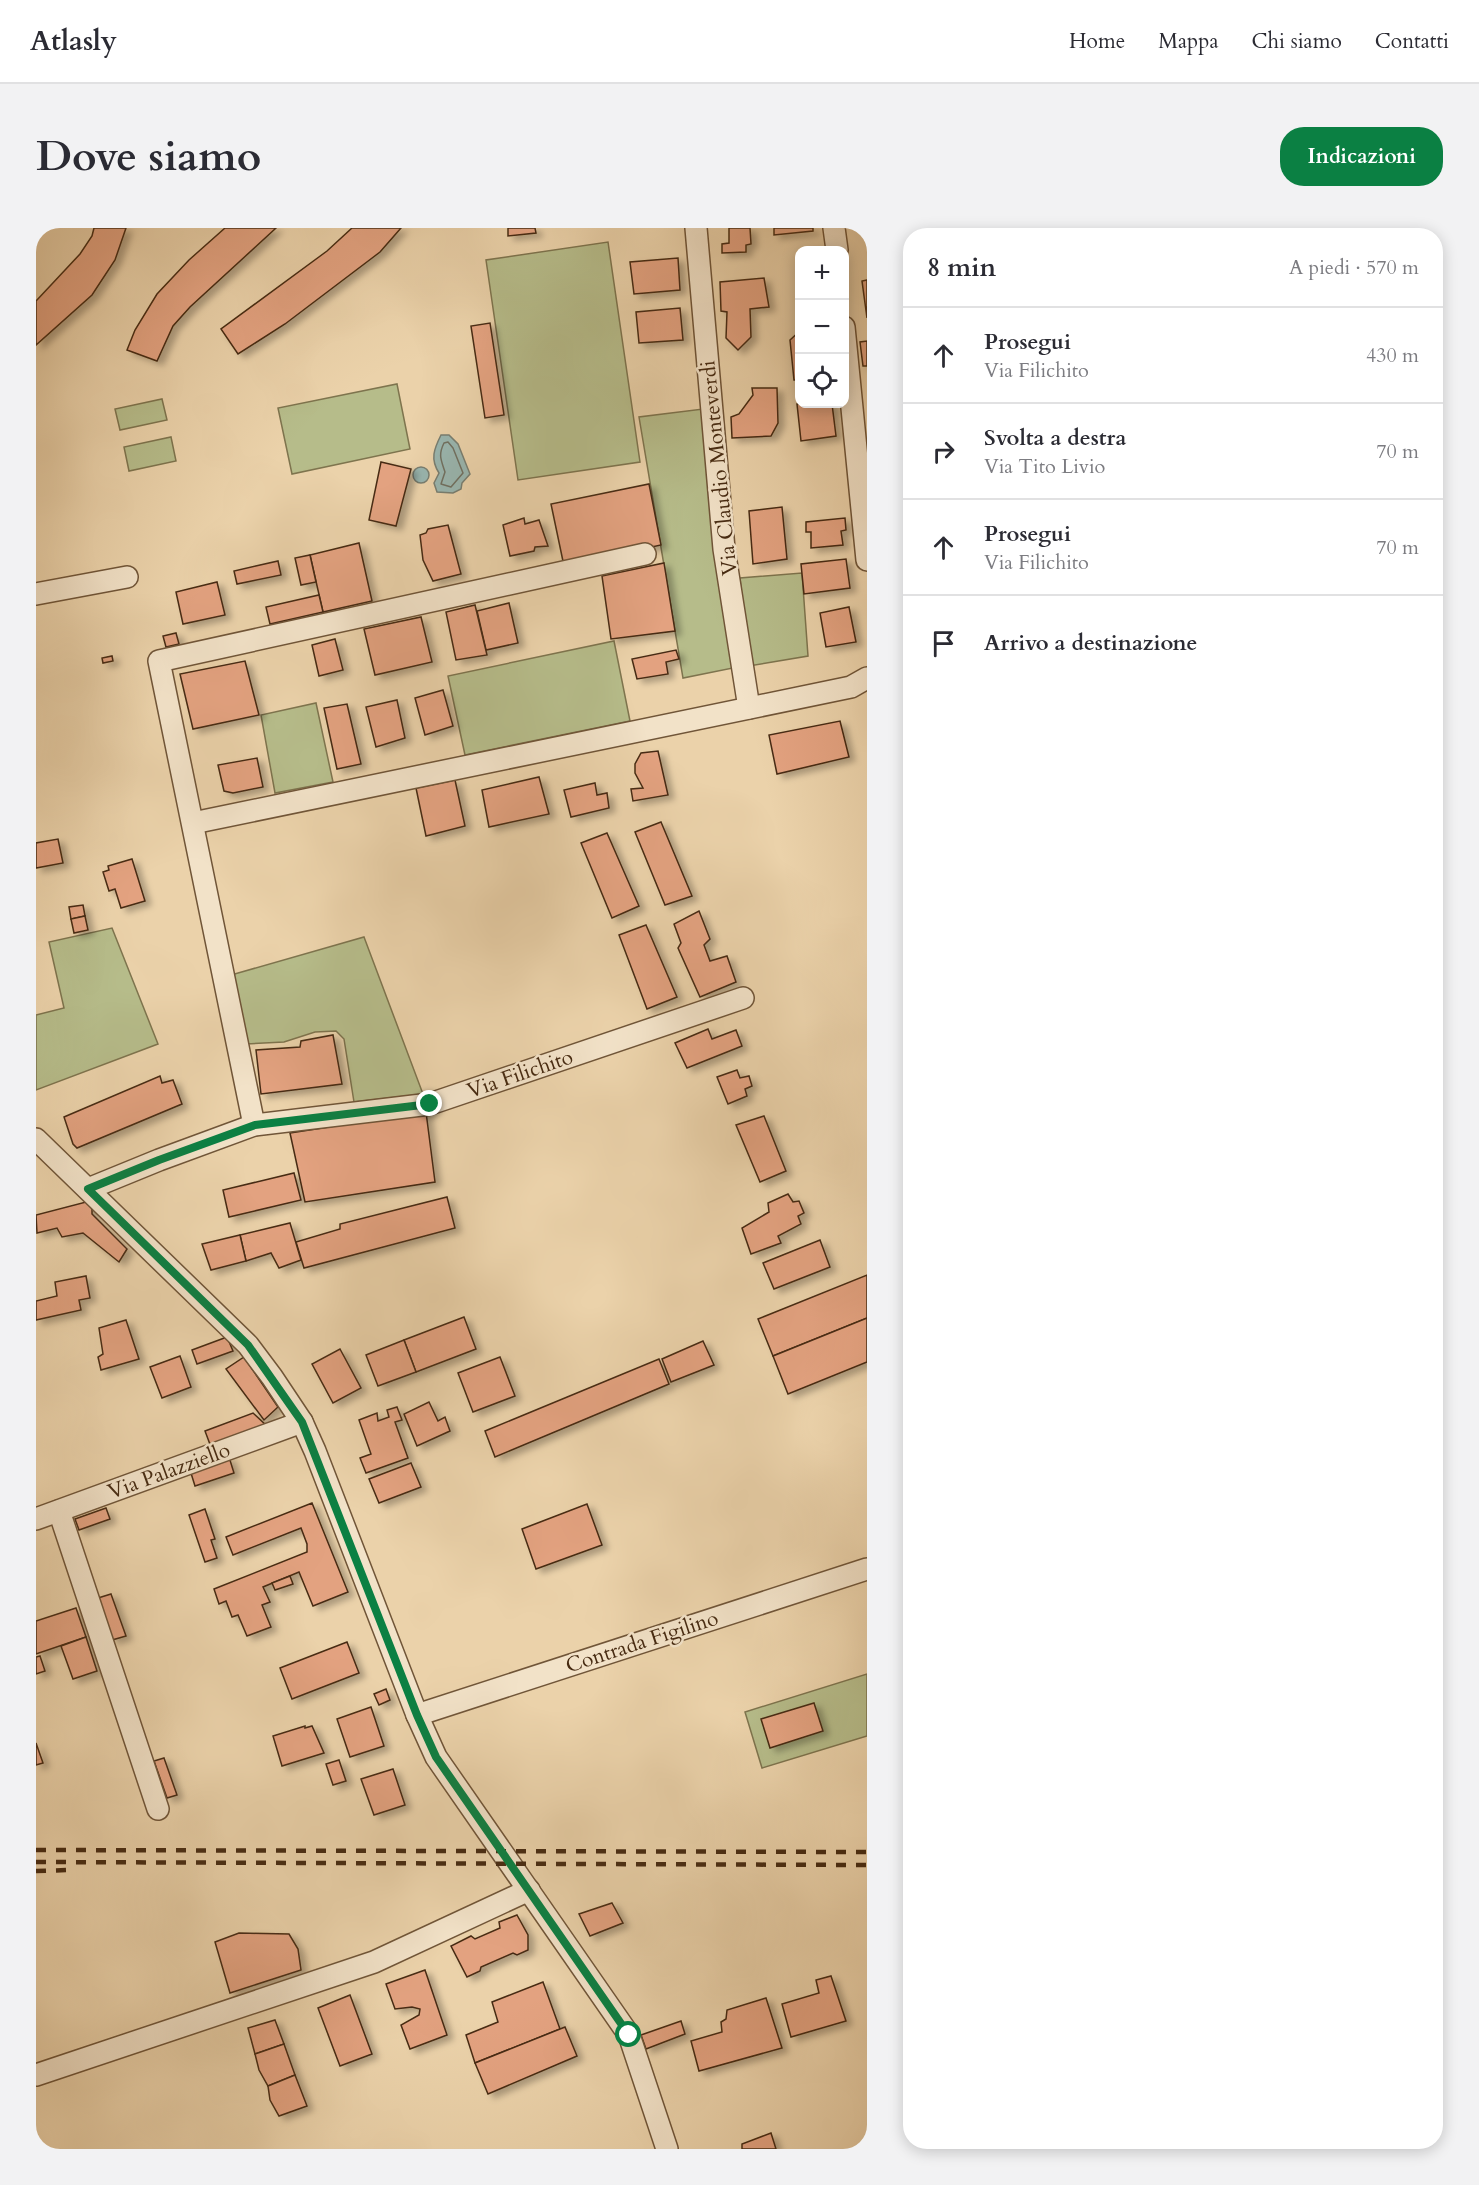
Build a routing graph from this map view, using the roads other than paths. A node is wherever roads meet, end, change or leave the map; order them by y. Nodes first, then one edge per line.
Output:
1 (696, 228) edge
2 (834, 228) edge
3 (836, 246) edge
4 (848, 354) edge
5 (863, 464) edge
6 (645, 554) dead end
7 (867, 560) edge
8 (127, 578) dead end
9 (36, 594) edge
10 (867, 678) edge
11 (749, 708) junction
12 (193, 823) junction
13 (743, 998) dead end
14 (255, 1125) junction
15 (36, 1139) edge
16 (88, 1189) junction
17 (302, 1422) junction
18 (59, 1511) junction
19 (36, 1519) edge
20 (867, 1569) edge
21 (417, 1715) junction
22 (158, 1809) dead end
23 (529, 1890) junction
24 (36, 2075) edge
25 (667, 2149) edge

1 - 11 street, Via Claudio Monteverdi
2 - 3 street
4 - 5 street
5 - 7 street
6 - 12 street
8 - 9 street
10 - 11 street
11 - 12 street
12 - 14 street
13 - 14 street, Via Filichito
14 - 16 street, Via Filichito
15 - 16 street
16 - 17 street
17 - 18 street, Via Palazziello
17 - 21 street
18 - 19 street, Via Palazziello
18 - 22 street
20 - 21 street, Contrada Figilino
21 - 23 street
23 - 24 street
23 - 25 street

